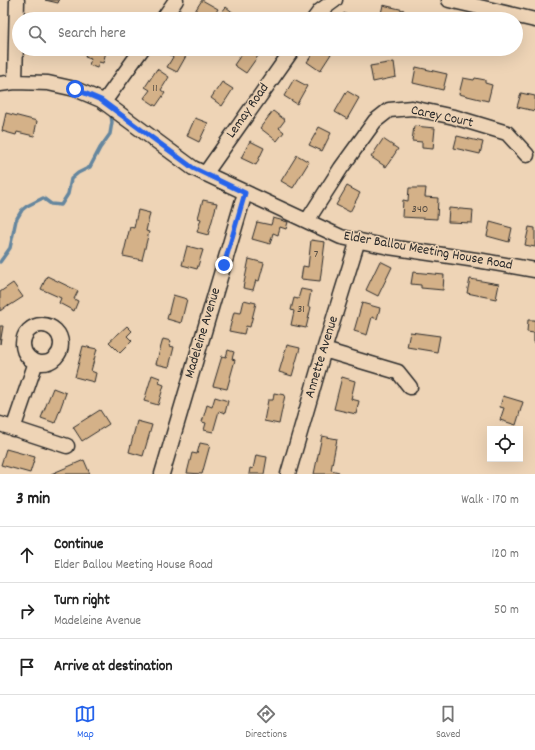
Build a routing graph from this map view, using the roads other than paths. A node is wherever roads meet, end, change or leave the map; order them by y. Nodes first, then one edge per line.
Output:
1 (17, 0) edge
2 (176, 0) edge
3 (335, 0) edge
4 (449, 0) edge
5 (17, 12) edge
6 (168, 12) edge
7 (319, 12) edge
8 (501, 12) edge
9 (523, 17) edge
10 (535, 20) edge
11 (16, 56) edge
12 (137, 56) edge
13 (288, 56) edge
14 (15, 82) junction
15 (0, 84) edge
16 (104, 102) junction
17 (527, 155) dead end
18 (205, 174) junction
19 (245, 193) junction
20 (307, 221) junction
21 (358, 240) junction
22 (535, 270) edge
23 (324, 350) junction
24 (36, 362) dead end
25 (410, 387) dead end
26 (7, 426) edge
27 (67, 446) dead end
28 (162, 474) edge
29 (288, 474) edge

1 - 5 street
2 - 6 street
3 - 7 street
4 - 8 street
9 - 10 street
11 - 14 street
12 - 16 street
13 - 18 street, Lemay Road
14 - 15 street, Elder Ballou Meeting House Road
14 - 16 street, Elder Ballou Meeting House Road
16 - 18 street, Elder Ballou Meeting House Road
17 - 20 street, Carey Court
18 - 19 street, Elder Ballou Meeting House Road
19 - 20 street, Elder Ballou Meeting House Road
19 - 28 street, Madeleine Avenue
20 - 21 street, Elder Ballou Meeting House Road
21 - 22 street, Elder Ballou Meeting House Road
21 - 23 street, Annette Avenue
23 - 25 street
23 - 29 street, Annette Avenue
24 - 26 street
26 - 27 street

